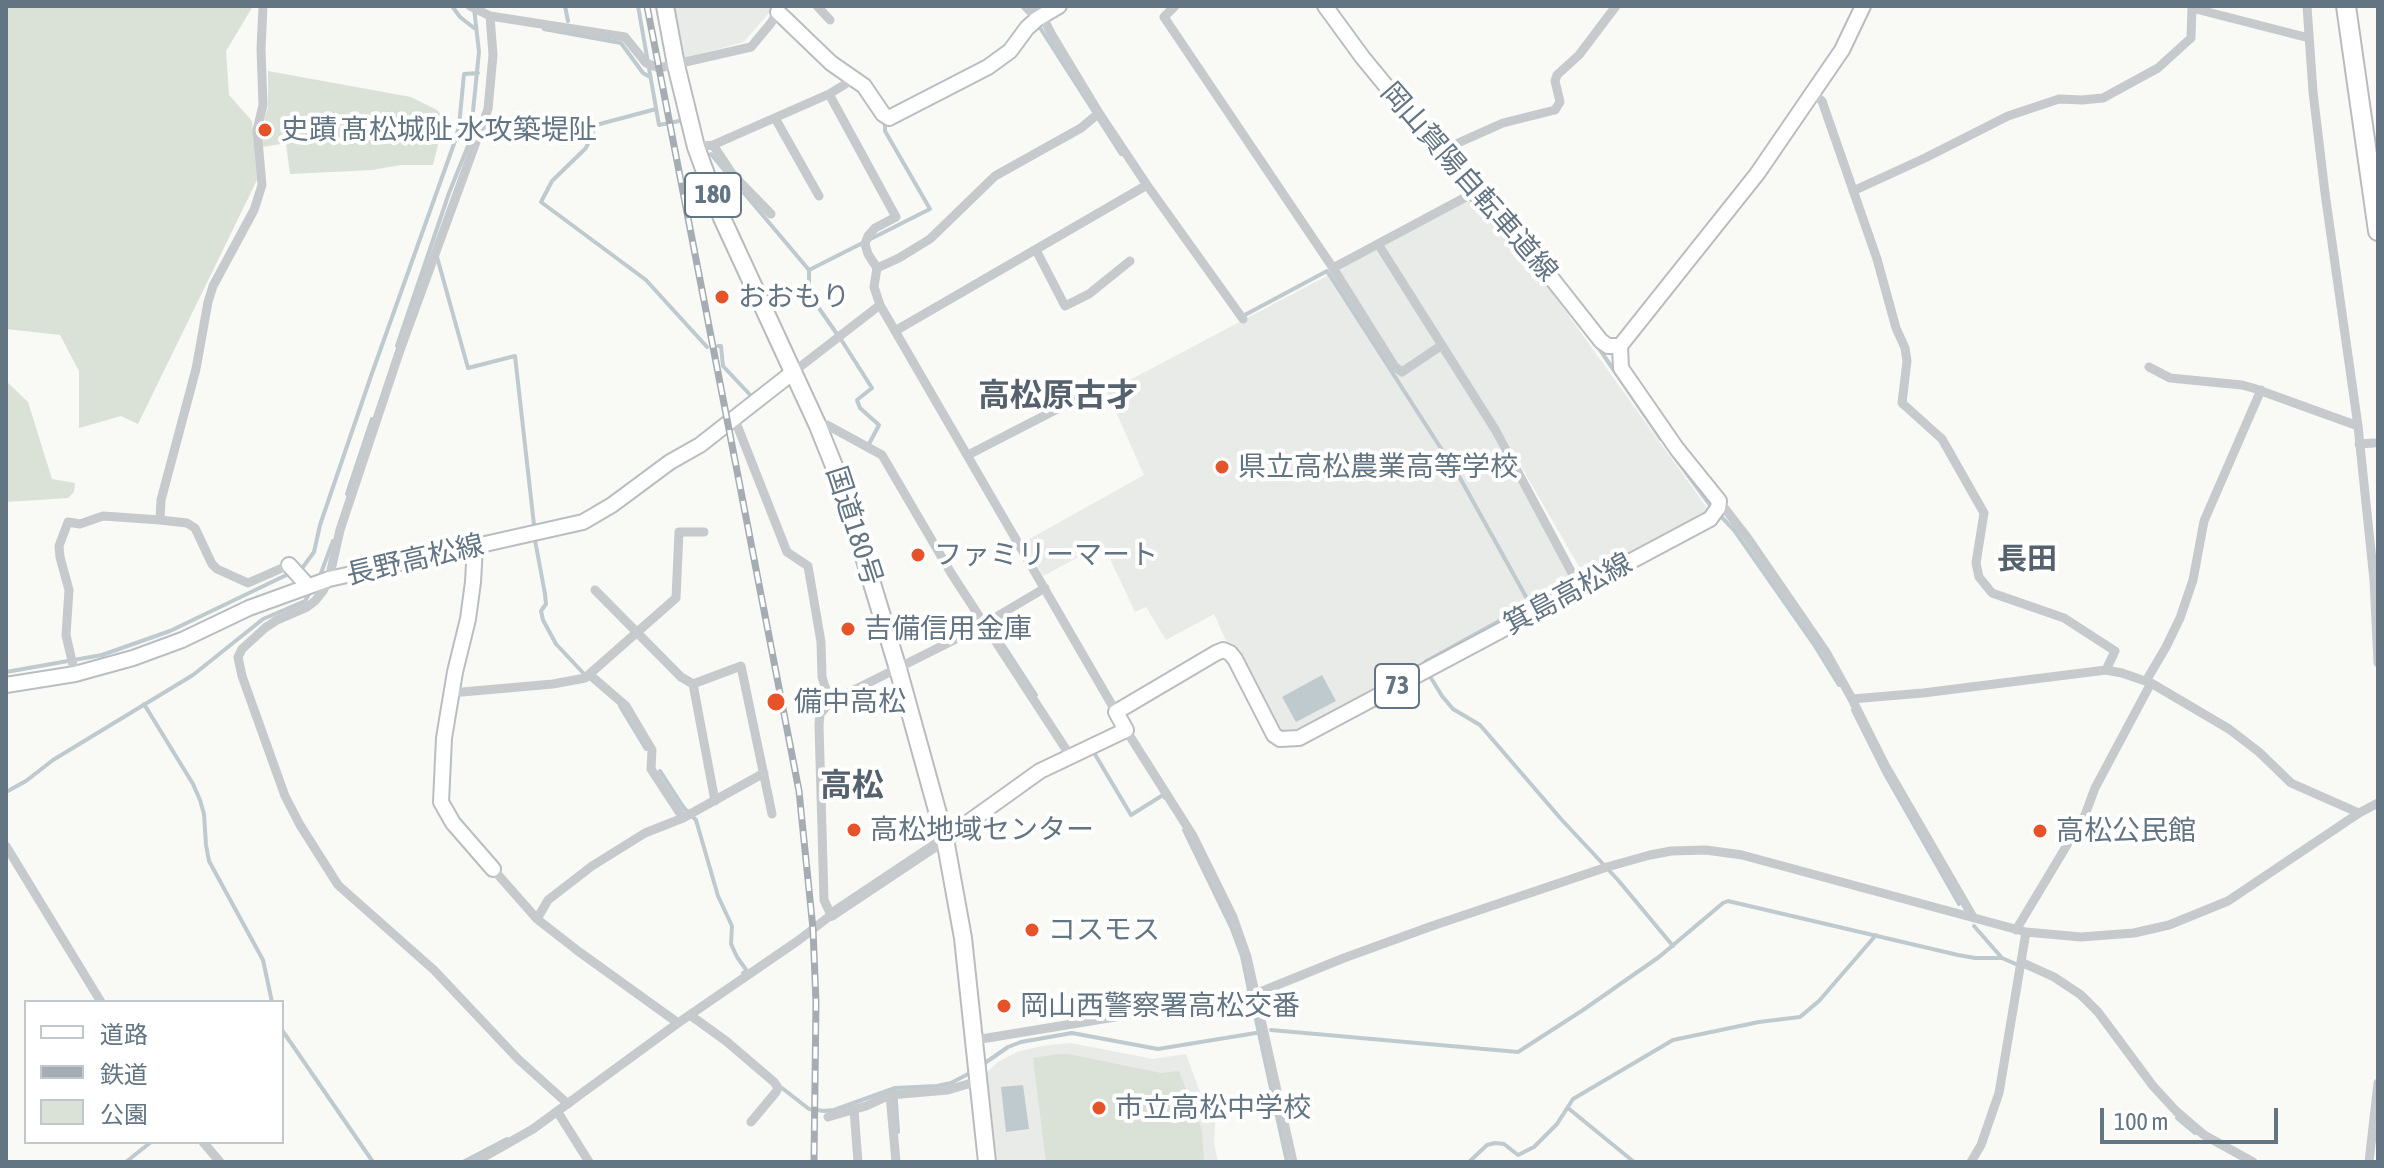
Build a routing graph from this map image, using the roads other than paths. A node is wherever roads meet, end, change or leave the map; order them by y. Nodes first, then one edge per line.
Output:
1 (263, 6) edge
2 (665, 6) edge
3 (817, 6) edge
4 (1025, 6) edge
5 (1059, 6) edge
6 (1175, 6) edge
7 (1325, 6) edge
8 (1616, 6) edge
9 (1863, 6) edge
10 (2307, 6) edge
11 (2346, 6) edge
12 (2192, 7) edge
13 (474, 9) edge
14 (779, 9) edge
15 (1037, 14) edge
16 (490, 16) junction
17 (830, 20) dead end
18 (2309, 38) junction
19 (676, 65) junction
20 (854, 79) junction
21 (1813, 93) junction
22 (829, 94) junction
23 (1097, 115) junction
24 (775, 118) junction
25 (713, 145) junction
26 (696, 147) junction
27 (1440, 151) junction
28 (1145, 186) junction
29 (1853, 191) junction
30 (1469, 192) junction
31 (819, 196) dead end
32 (771, 214) dead end
33 (2378, 231) edge
34 (1378, 244) junction
35 (1036, 250) junction
36 (1130, 261) dead end
37 (877, 268) junction
38 (1333, 268) junction
39 (880, 305) junction
40 (1242, 317) dead end
41 (895, 331) junction
42 (1442, 345) junction
43 (1620, 346) junction
44 (2149, 367) dead end
45 (792, 373) junction
46 (1100, 387) dead end
47 (2261, 390) junction
48 (735, 420) junction
49 (818, 426) junction
50 (2358, 426) junction
51 (2374, 443) dead end
52 (2359, 444) junction
53 (968, 455) junction
54 (1717, 507) junction
55 (160, 520) junction
56 (704, 532) dead end
57 (475, 546) junction
58 (297, 574) junction
59 (329, 579) junction
60 (1045, 588) junction
61 (1580, 588) junction
62 (595, 590) dead end
63 (983, 623) junction
64 (638, 633) junction
65 (2378, 663) edge
66 (74, 667) junction
67 (898, 669) junction
68 (2106, 670) junction
69 (588, 676) junction
70 (2148, 682) junction
71 (693, 684) junction
72 (6, 685) edge
73 (451, 693) junction
74 (1852, 699) junction
75 (830, 702) junction
76 (1116, 712) junction
77 (1126, 730) junction
78 (1071, 757) junction
79 (764, 773) junction
80 (715, 801) junction
81 (2378, 803) edge
82 (2359, 813) junction
83 (772, 814) dead end
84 (688, 816) junction
85 (945, 839) junction
86 (6, 846) edge
87 (493, 869) joint
88 (831, 915) junction
89 (1973, 917) junction
90 (537, 919) junction
91 (2021, 931) junction
92 (2021, 965) junction
93 (1255, 994) junction
94 (100, 1000) edge
95 (690, 1015) junction
96 (675, 1021) junction
97 (975, 1040) junction
98 (978, 1072) junction
99 (2378, 1083) edge
100 (894, 1095) junction
101 (566, 1102) junction
102 (854, 1110) junction
103 (557, 1111) junction
104 (828, 1117) dead end
105 (2376, 1119) edge
106 (751, 1122) dead end
107 (205, 1144) edge
108 (220, 1162) edge
109 (475, 1162) edge
110 (589, 1162) edge
111 (858, 1162) edge
112 (896, 1162) edge
113 (987, 1162) edge
114 (1293, 1162) edge
115 (1971, 1162) edge
116 (2253, 1162) edge
117 (2369, 1162) edge

1 - 55 street
2 - 19 highway, 国道180号 / 180
3 - 17 street
4 - 15 street
5 - 15 main road
6 - 38 street
7 - 27 main road, 岡山賀陽自転車道線
8 - 27 street
9 - 21 main road
10 - 18 street
11 - 33 highway
12 - 18 street
12 - 29 street
13 - 16 street
14 - 19 street
14 - 20 main road
15 - 20 main road
15 - 23 street
16 - 19 street
16 - 59 street
18 - 50 street
19 - 26 highway, 国道180号 / 180
20 - 22 street
21 - 29 street
21 - 43 main road
22 - 24 street
22 - 37 street
23 - 28 street
23 - 37 street
24 - 25 street
24 - 31 street
25 - 26 street
25 - 32 street
26 - 45 highway, 国道180号 / 180
27 - 30 main road, 岡山賀陽自転車道線
28 - 35 street
28 - 40 street
29 - 68 street
30 - 34 street
30 - 43 main road, 岡山賀陽自転車道線
34 - 38 street
34 - 42 street
35 - 36 street
35 - 41 street
37 - 39 street
38 - 42 street
39 - 41 street
39 - 45 street
41 - 53 street
42 - 61 street
43 - 54 main road
44 - 47 street
45 - 48 main road, 長野高松線
45 - 49 highway, 国道180号 / 180
46 - 53 street
47 - 50 street
47 - 70 street
48 - 57 main road, 長野高松線
48 - 75 street
49 - 63 street
49 - 67 highway, 国道180号 / 180
50 - 52 street
51 - 52 street
52 - 65 street
53 - 60 street
54 - 61 main road, 箕島高松線 / 73
54 - 74 street
55 - 58 street
55 - 66 street
56 - 64 street
57 - 59 main road, 長野高松線
57 - 73 main road
58 - 59 main road, 長野高松線
58 - 66 main road, 長野高松線
59 - 101 street
60 - 63 street
60 - 76 street
61 - 76 main road, 箕島高松線 / 73
62 - 64 street
63 - 67 street
63 - 78 street
64 - 69 street
64 - 71 street
66 - 72 main road, 長野高松線
67 - 75 street
67 - 85 highway, 国道180号 / 180
68 - 70 street
68 - 74 street
69 - 73 street
69 - 84 street
70 - 82 street
70 - 91 street
71 - 79 street
71 - 80 street
73 - 87 main road
74 - 89 street
75 - 88 street
76 - 77 main road
77 - 78 main road
77 - 93 street
78 - 85 main road
79 - 80 street
79 - 83 street
80 - 84 street
81 - 82 street
82 - 91 street
84 - 90 street
85 - 88 street
85 - 97 highway, 国道180号 / 180
86 - 94 street
87 - 90 street
88 - 95 street
89 - 91 street
89 - 93 street
90 - 96 street
91 - 92 street
92 - 115 street
92 - 116 street
93 - 97 street
93 - 114 street
95 - 96 street
95 - 106 street
96 - 101 street
97 - 98 highway, 国道180号 / 180
98 - 100 street
98 - 113 highway, 国道180号 / 180
99 - 105 street
100 - 102 street
100 - 112 street
101 - 103 street
102 - 104 street
102 - 111 street
103 - 109 street
103 - 110 street
105 - 117 street
107 - 108 street

